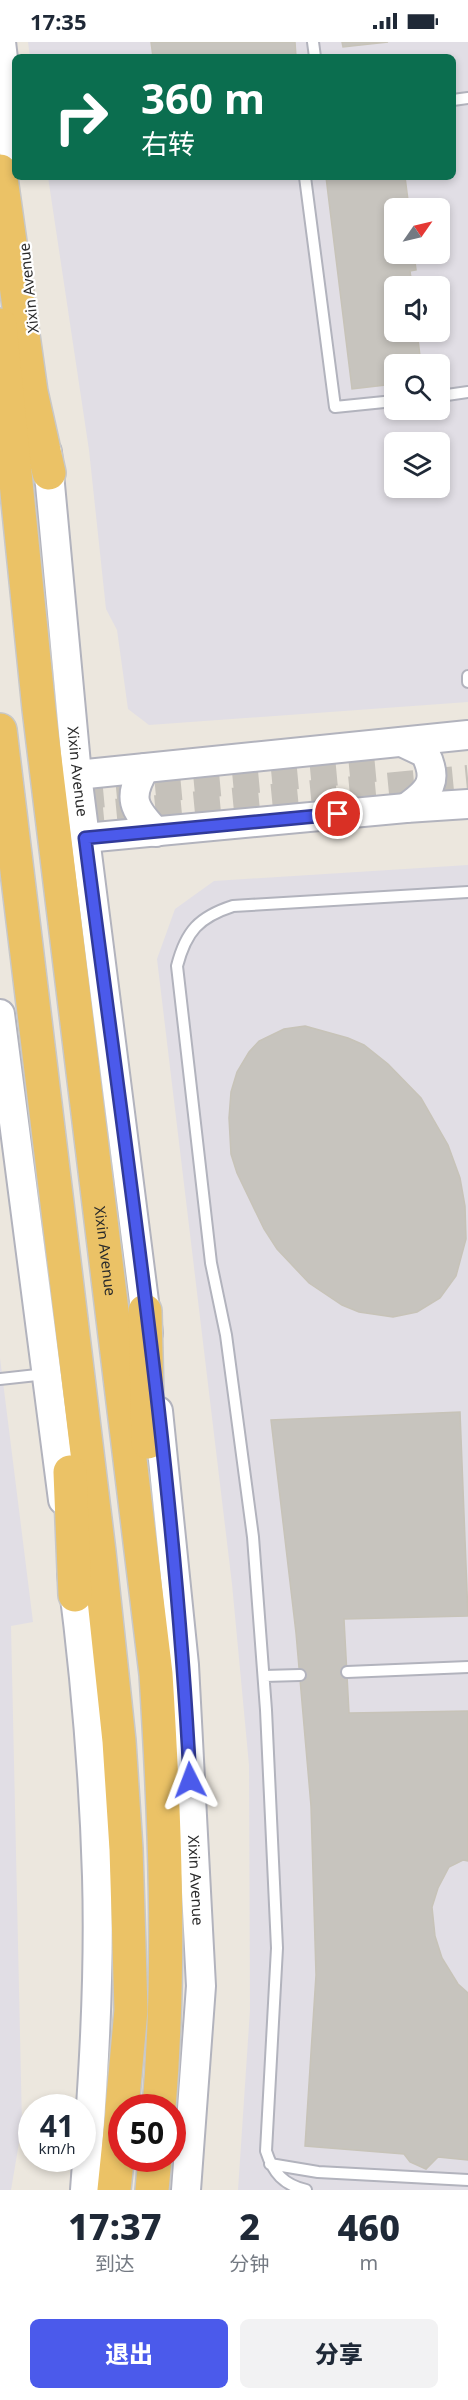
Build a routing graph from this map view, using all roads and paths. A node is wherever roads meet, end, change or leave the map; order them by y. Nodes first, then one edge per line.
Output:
1 (1, 42) edge
2 (12, 133) edge
3 (0, 171) edge
4 (17, 180) edge
5 (305, 180) edge
6 (0, 325) edge
7 (468, 392) edge
8 (450, 395) edge
9 (384, 402) edge
10 (49, 472) junction
11 (468, 676) edge
12 (468, 682) edge
13 (0, 730) edge
14 (468, 735) edge
15 (402, 742) junction
16 (145, 768) junction
17 (77, 775) junction
18 (468, 804) edge
19 (406, 808) junction
20 (156, 832) junction
21 (85, 838) junction
22 (468, 892) edge
23 (0, 1014) edge
24 (60, 1215) junction
25 (145, 1311) junction
26 (46, 1374) junction
27 (0, 1379) edge
28 (75, 1595) junction
29 (468, 1667) edge
30 (346, 1672) dead end
31 (156, 1674) junction
32 (300, 1675) dead end
33 (264, 1676) junction
34 (123, 2094) edge
35 (160, 2094) edge
36 (270, 2164) junction
37 (116, 2172) edge
38 (154, 2172) edge
39 (468, 2180) edge
40 (85, 2190) edge
41 (114, 2190) edge
42 (152, 2190) edge
43 (186, 2190) edge
44 (306, 2190) edge

1 - 2 main road
3 - 10 highway
4 - 10 main road, Xixin Avenue
5 - 9 lane
6 - 31 highway, Xixin Avenue
7 - 8 lane
10 - 17 main road, Xixin Avenue
11 - 12 lane
13 - 24 highway
14 - 15 main road
15 - 16 main road
15 - 19 main road
16 - 17 main road
16 - 20 main road
17 - 21 main road, Xixin Avenue
18 - 19 main road
19 - 20 main road
20 - 21 main road
21 - 25 main road, Xixin Avenue
22 - 33 lane
23 - 26 main road
24 - 28 highway
24 - 34 highway
25 - 31 highway
25 - 43 main road, Xixin Avenue
26 - 27 lane
26 - 28 main road
28 - 40 main road
29 - 30 lane
31 - 35 highway, Xixin Avenue
32 - 33 lane
33 - 36 lane
36 - 39 lane
36 - 44 lane
37 - 41 highway
38 - 42 highway

